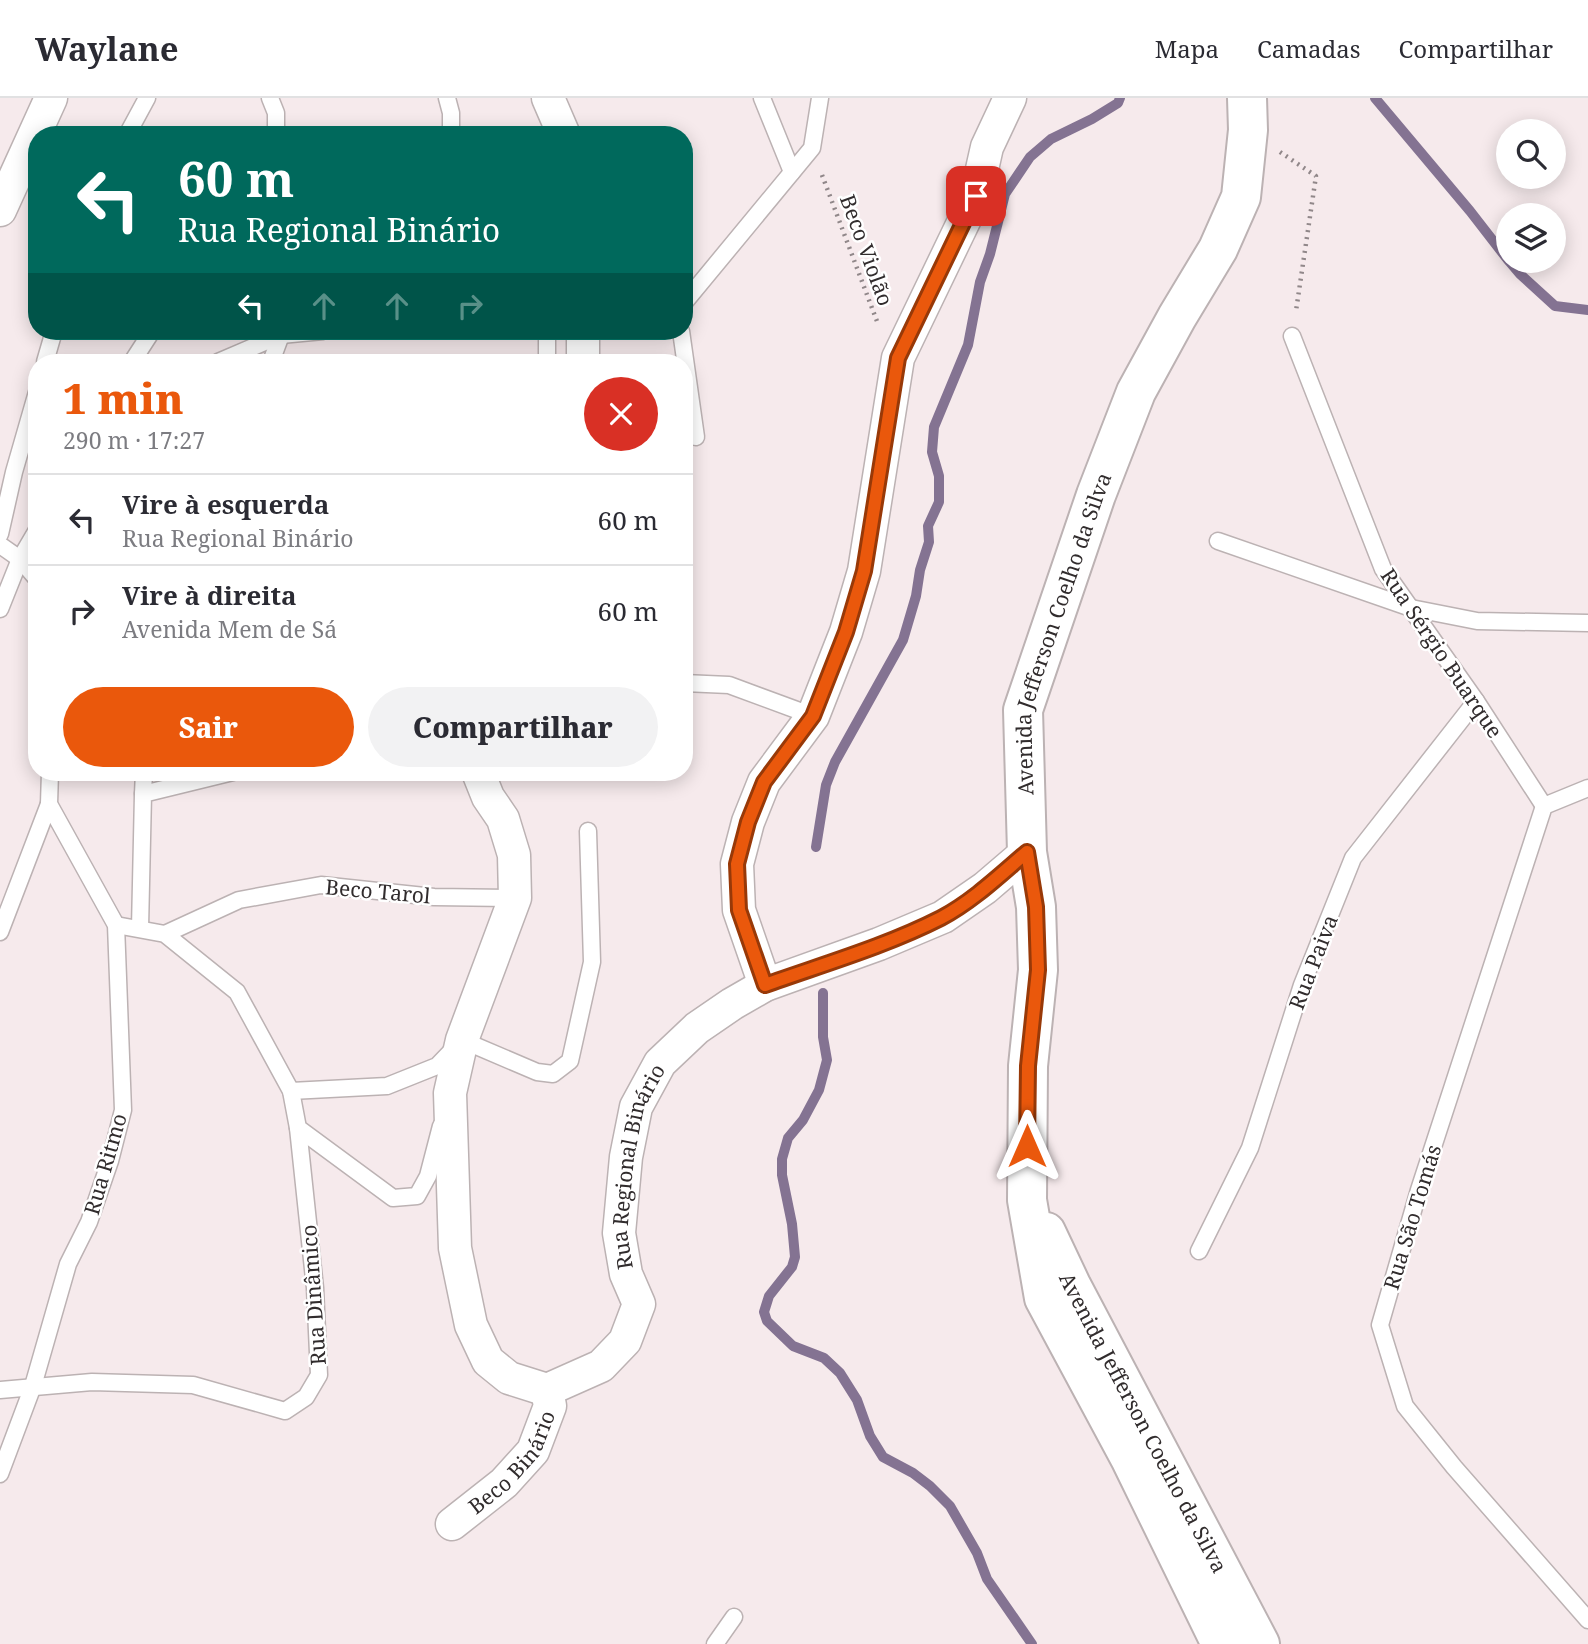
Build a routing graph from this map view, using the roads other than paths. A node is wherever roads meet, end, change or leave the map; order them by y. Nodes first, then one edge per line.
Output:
1 (51, 98) edge
2 (146, 98) edge
3 (270, 98) edge
4 (447, 98) edge
5 (548, 98) edge
6 (762, 98) edge
7 (820, 98) edge
8 (1010, 98) edge
9 (1247, 114) edge
10 (38, 126) edge
11 (132, 126) edge
12 (276, 126) edge
13 (451, 126) edge
14 (560, 126) edge
15 (28, 149) edge
16 (792, 172) junction
17 (0, 210) edge
18 (693, 292) edge
19 (1293, 336) road end
20 (270, 340) edge
21 (237, 354) edge
22 (693, 416) edge
23 (28, 423) edge
24 (696, 437) dead end
25 (0, 534) edge
26 (1218, 541) dead end
27 (0, 545) edge
28 (28, 545) edge
29 (20, 559) junction
30 (28, 568) edge
31 (1411, 608) junction
32 (0, 609) edge
33 (1588, 623) edge
34 (693, 683) edge
35 (1476, 701) junction
36 (813, 716) junction
37 (50, 781) edge
38 (144, 781) edge
39 (196, 781) edge
40 (482, 781) edge
41 (1588, 789) edge
42 (143, 794) junction
43 (49, 804) junction
44 (1544, 806) junction
45 (588, 831) dead end
46 (1027, 852) junction
47 (515, 898) junction
48 (116, 925) junction
49 (140, 928) junction
50 (0, 932) edge
51 (165, 934) junction
52 (765, 985) junction
53 (462, 1041) junction
54 (291, 1091) junction
55 (450, 1093) junction
56 (298, 1128) junction
57 (1199, 1251) dead end
58 (1057, 1292) junction
59 (33, 1385) junction
60 (0, 1390) edge
61 (547, 1390) junction
62 (0, 1474) edge
63 (452, 1524) dead end
64 (734, 1617) dead end
65 (1588, 1620) edge
66 (715, 1644) edge
67 (1221, 1644) edge
68 (1261, 1644) edge

1 - 10 street
2 - 11 lane
3 - 12 lane
4 - 13 lane
5 - 14 street
6 - 16 lane
7 - 16 lane
8 - 36 street
9 - 46 street, Avenida Jefferson Coelho da Silva
15 - 17 street
16 - 18 lane
19 - 31 lane, Rua Sérgio Buarque
20 - 21 lane
22 - 24 lane
23 - 25 lane
26 - 31 lane
27 - 29 lane
28 - 29 lane
29 - 30 lane
29 - 32 lane
31 - 33 lane
31 - 35 lane, Rua Sérgio Buarque
34 - 36 lane
35 - 44 lane, Rua Sérgio Buarque
35 - 57 lane, Rua Paiva
36 - 52 street
37 - 43 lane
38 - 42 lane
39 - 42 lane
40 - 47 street
41 - 44 lane
42 - 49 lane
43 - 48 lane, Rua Ritmo
43 - 50 lane
44 - 65 lane, Rua São Tomás
45 - 53 lane
46 - 52 street, Rua Regional Binário
46 - 58 street, Avenida Jefferson Coelho da Silva
47 - 51 lane, Beco Tarol
47 - 53 street
48 - 49 lane
48 - 59 lane, Rua Ritmo
49 - 51 lane
51 - 54 lane, Rua Dinâmico
52 - 61 street, Rua Regional Binário
53 - 54 lane
53 - 55 street
54 - 56 lane, Rua Dinâmico
55 - 56 lane
55 - 61 street
56 - 59 lane, Rua Dinâmico
58 - 67 street, Avenida Jefferson Coelho da Silva
58 - 68 street, Avenida Jefferson Coelho da Silva
59 - 60 lane, Rua Dinâmico
59 - 62 lane, Rua Ritmo
61 - 63 street, Beco Binário
64 - 66 lane

